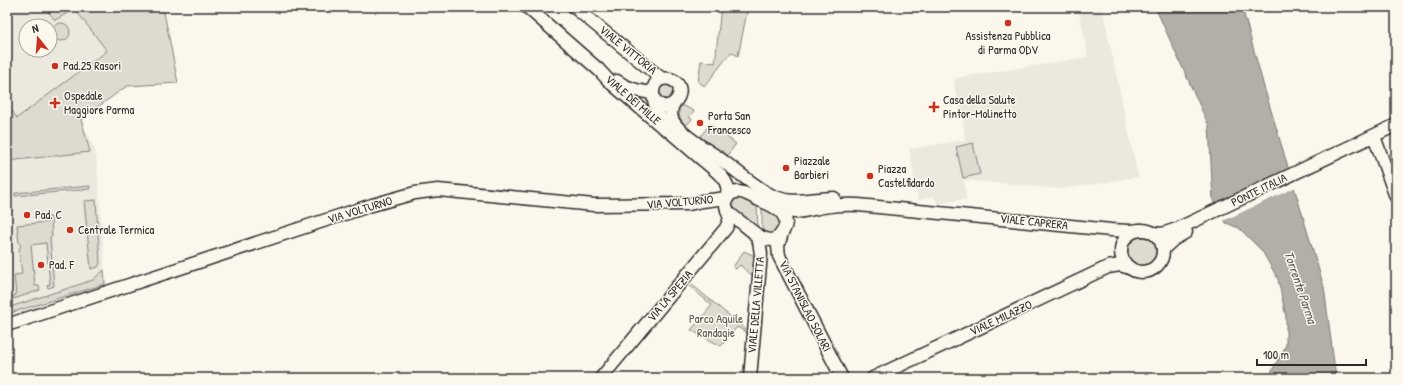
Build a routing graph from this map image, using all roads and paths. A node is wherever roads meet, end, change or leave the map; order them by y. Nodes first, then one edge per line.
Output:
1 (527, 7) edge
2 (574, 7) edge
3 (599, 70) junction
4 (662, 79) junction
5 (653, 96) junction
6 (674, 103) junction
7 (1396, 125) edge
8 (669, 131) junction
9 (1396, 133) edge
10 (1370, 141) junction
11 (701, 146) junction
12 (717, 172) junction
13 (1396, 197) edge
14 (756, 198) junction
15 (709, 200) junction
16 (777, 203) junction
17 (727, 204) junction
18 (927, 212) junction
19 (1141, 230) junction
20 (754, 233) junction
21 (782, 233) junction
22 (1153, 233) junction
23 (1173, 235) junction
24 (1164, 249) junction
25 (1130, 268) junction
26 (7, 325) edge
27 (602, 378) edge
28 (750, 378) edge
29 (842, 378) edge
30 (873, 378) edge

1 - 3 main road, VIALE DEI MILLE
2 - 4 main road, VIALE VITTORIA
3 - 5 main road
3 - 8 main road, VIALE DEI MILLE
4 - 5 main road
4 - 6 main road
5 - 6 main road
5 - 8 main road
6 - 11 main road
7 - 10 main road
8 - 12 main road, VIALE DEI MILLE
9 - 10 main road
10 - 13 main road
10 - 23 main road, PONTE ITALIA
11 - 14 main road
11 - 16 main road
12 - 15 main road
12 - 17 main road, VIALE DEI MILLE
14 - 16 main road
14 - 17 main road
15 - 17 main road, VIA VOLTURNO
15 - 26 main road, VIA VOLTURNO
16 - 18 main road, VIALE CAPRERA
16 - 18 main road, VIALE CAPRERA
16 - 21 main road
17 - 20 main road
17 - 27 main road, VIA LA SPEZIA
18 - 19 main road, VIALE CAPRERA
19 - 22 main road
19 - 25 main road
20 - 21 main road
20 - 28 main road, VIALE DELLA VILLETTA
21 - 29 main road, VIA STANISLAO SOLARI
22 - 23 main road, PONTE ITALIA
22 - 24 main road
23 - 24 main road, PONTE ITALIA
24 - 25 main road
25 - 30 main road, VIALE MILAZZO

